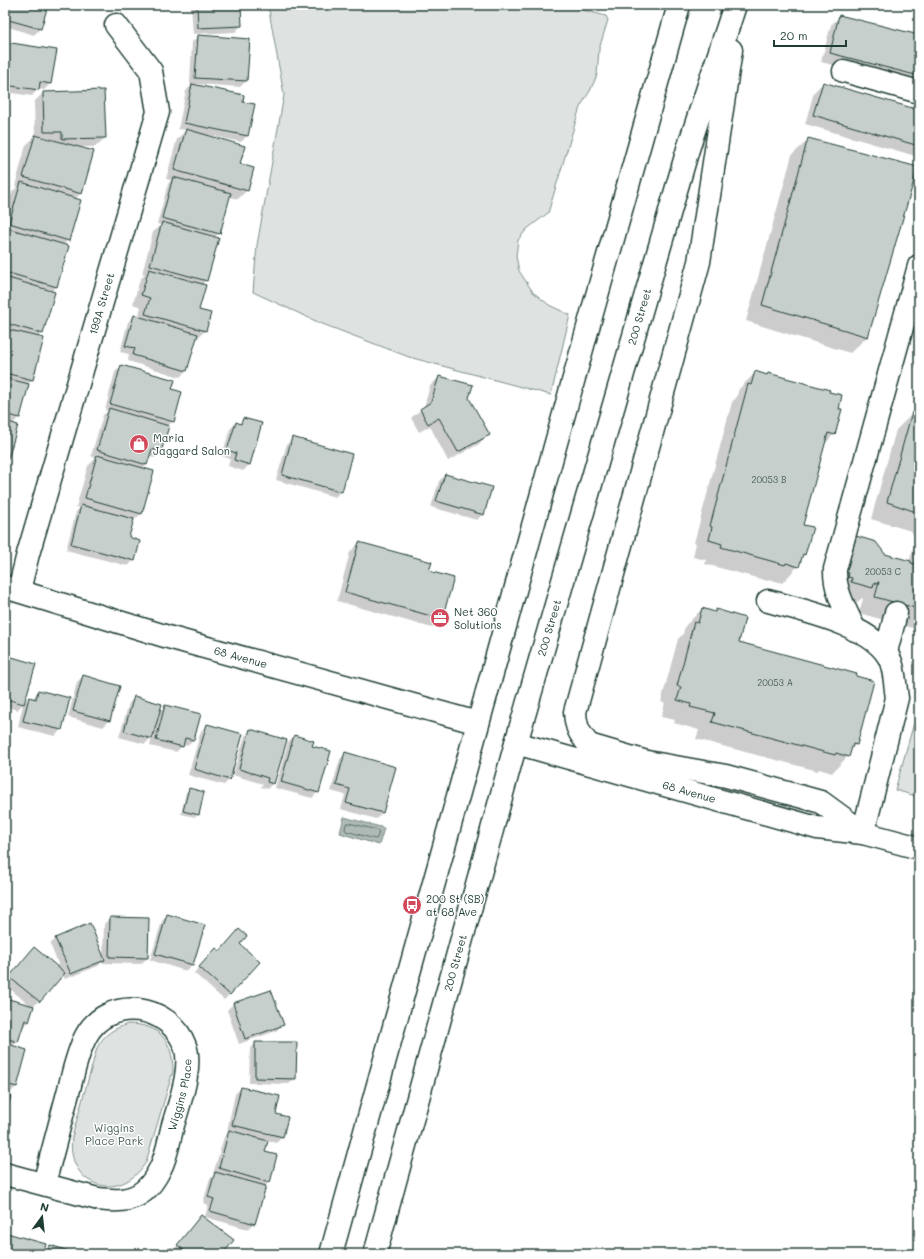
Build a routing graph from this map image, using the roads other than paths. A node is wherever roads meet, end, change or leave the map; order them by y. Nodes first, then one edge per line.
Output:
1 (679, 5) edge
2 (735, 5) edge
3 (738, 5) edge
4 (116, 25) dead end
5 (844, 72) dead end
6 (919, 92) edge
7 (919, 266) edge
8 (12, 588) edge
9 (768, 601) dead end
10 (896, 614) dead end
11 (855, 630) junction
12 (886, 652) junction
13 (478, 723) junction
14 (516, 743) junction
15 (863, 833) junction
16 (919, 848) edge
17 (5, 1174) edge
18 (44, 1184) junction
19 (331, 1254) edge
20 (376, 1254) edge

1 - 13 main road
2 - 14 main road, 200 Street
3 - 15 main road, 68 Avenue
4 - 8 main road, 199A Street
5 - 6 main road
7 - 11 main road
8 - 13 main road, 68 Avenue
9 - 11 main road
10 - 12 main road
11 - 12 main road
12 - 15 main road
13 - 19 main road
14 - 15 main road, 68 Avenue
14 - 20 main road, 200 Street
15 - 16 main road, 68 Avenue
17 - 18 main road, Wiggins Place
18 - 18 main road, Wiggins Place

